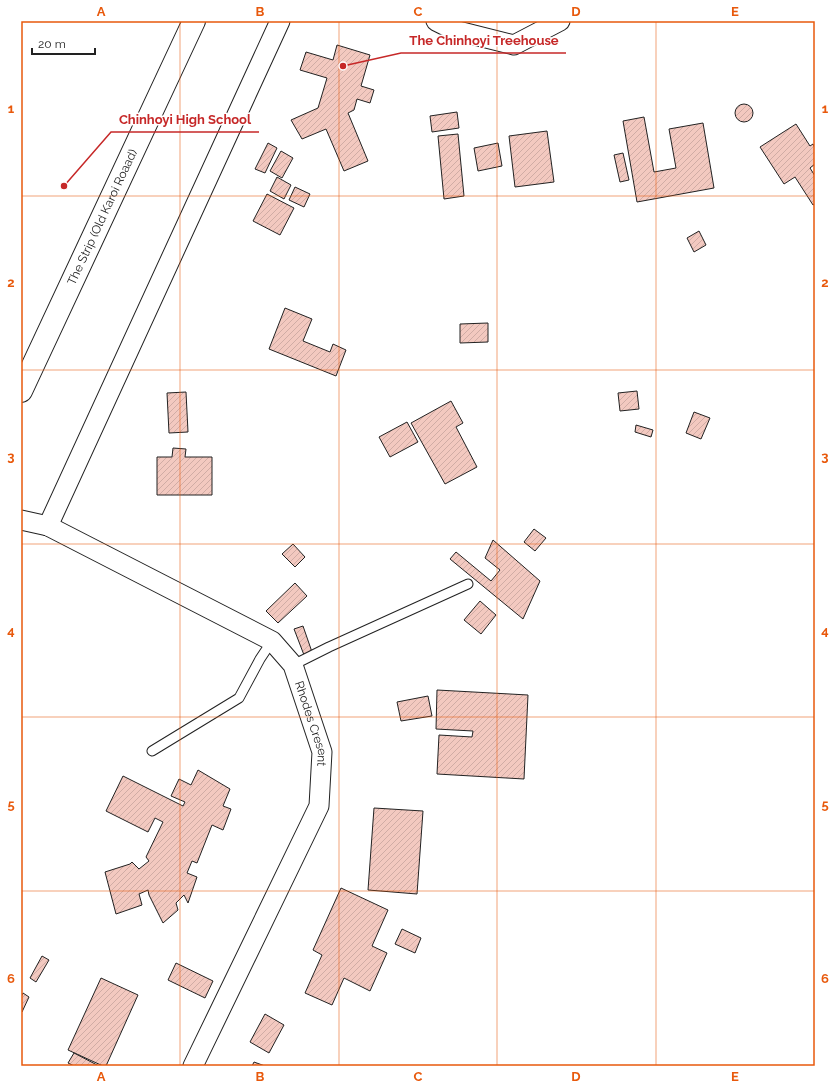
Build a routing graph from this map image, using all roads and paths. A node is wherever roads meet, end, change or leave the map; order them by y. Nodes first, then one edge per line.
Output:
1 (194, 21) edge
2 (280, 21) edge
3 (436, 21) edge
4 (560, 21) edge
5 (21, 391) edge
6 (21, 520) edge
7 (48, 526) junction
8 (468, 584) dead end
9 (272, 641) junction
10 (293, 665) junction
11 (152, 751) dead end
12 (193, 1066) edge

1 - 5 street, The Strip (Old Karoi Roaad)
2 - 7 street
3 - 4 street
6 - 7 street, Rhodes Cresent
7 - 9 street, Rhodes Cresent
8 - 10 lane
9 - 10 street, Rhodes Cresent
9 - 11 lane
10 - 12 street, Rhodes Cresent

